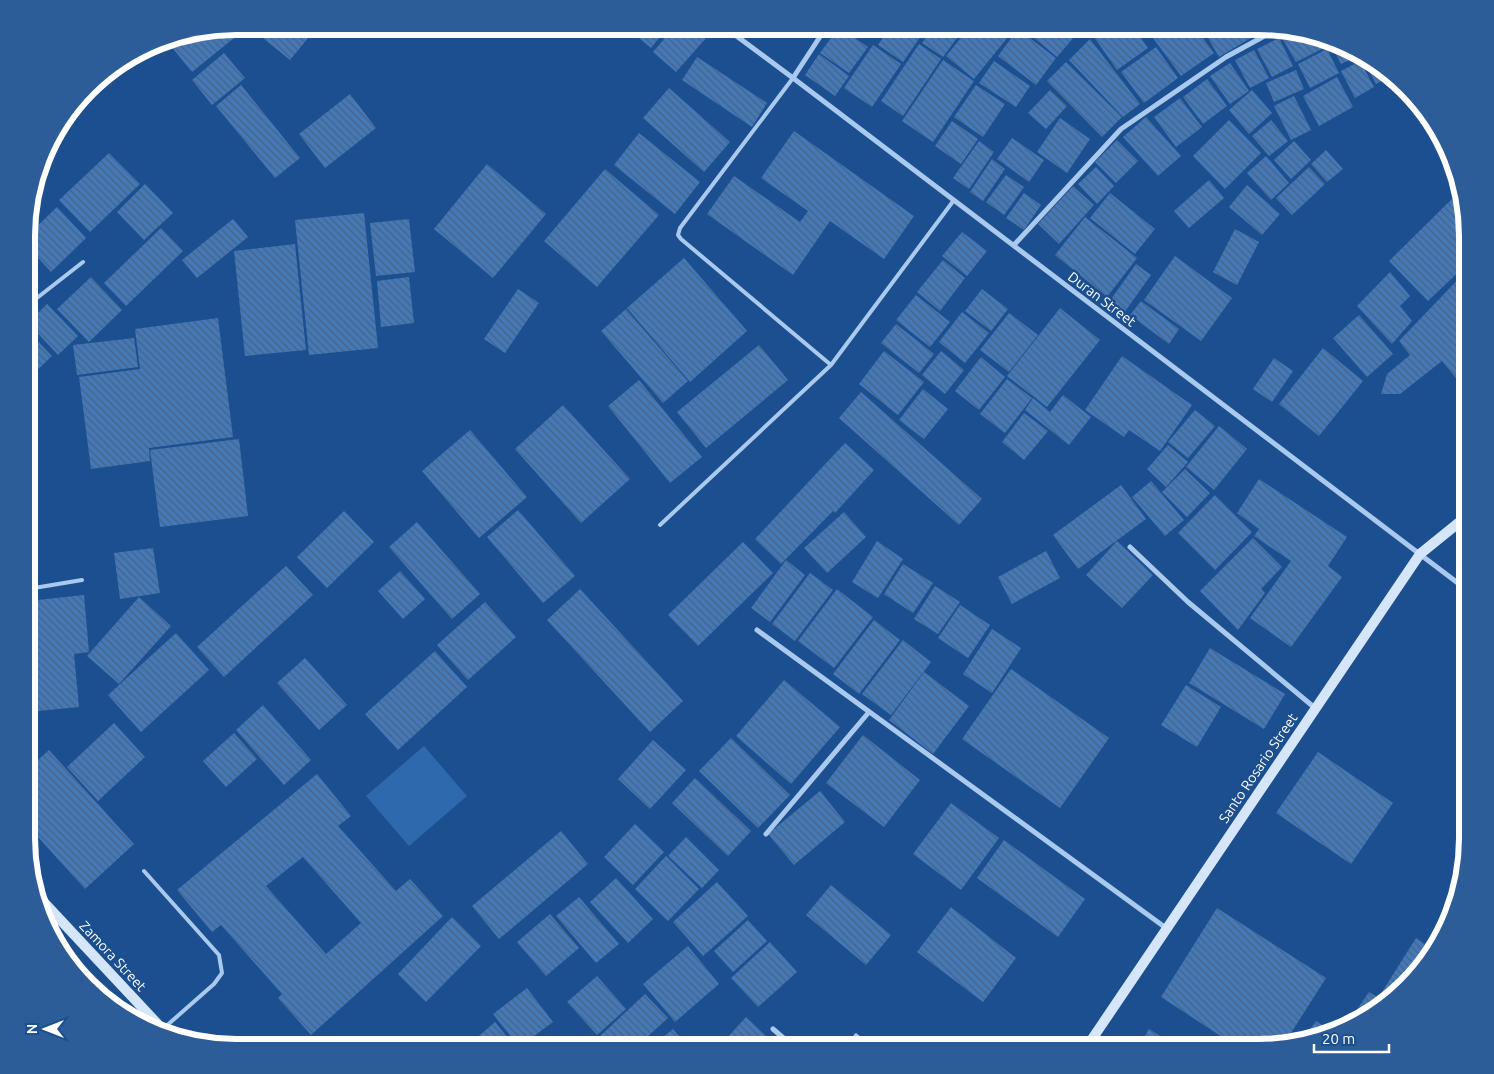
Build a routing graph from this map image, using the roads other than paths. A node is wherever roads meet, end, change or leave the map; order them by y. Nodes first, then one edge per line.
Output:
1 (736, 35) edge
2 (821, 35) edge
3 (1267, 35) edge
4 (793, 78) junction
5 (954, 200) junction
6 (1014, 245) junction
7 (83, 262) dead end
8 (35, 300) edge
9 (831, 365) junction
10 (1459, 522) edge
11 (660, 525) dead end
12 (1130, 547) dead end
13 (1420, 554) junction
14 (82, 580) dead end
15 (1459, 584) edge
16 (35, 588) edge
17 (757, 630) dead end
18 (1315, 708) junction
19 (869, 712) junction
20 (766, 834) dead end
21 (144, 871) dead end
22 (47, 905) edge
23 (1166, 928) junction
24 (156, 1023) edge
25 (170, 1028) edge
26 (773, 1029) dead end
27 (856, 1036) dead end
28 (785, 1039) edge
29 (859, 1039) edge
30 (1092, 1039) edge

1 - 4 street, Duran Street
2 - 4 street
3 - 6 street
4 - 5 street, Duran Street
4 - 9 lane
5 - 6 street, Duran Street
5 - 9 lane
6 - 13 street, Duran Street
7 - 8 lane
9 - 11 lane
10 - 13 main road, Santo Rosario Street
12 - 18 street
13 - 15 street, Duran Street
13 - 18 main road, Santo Rosario Street
14 - 16 lane
17 - 19 street
18 - 23 main road, Santo Rosario Street
19 - 20 street
19 - 23 street
21 - 25 lane
22 - 24 main road, Zamora Street
23 - 30 main road, Santo Rosario Street
26 - 28 street
27 - 29 street

